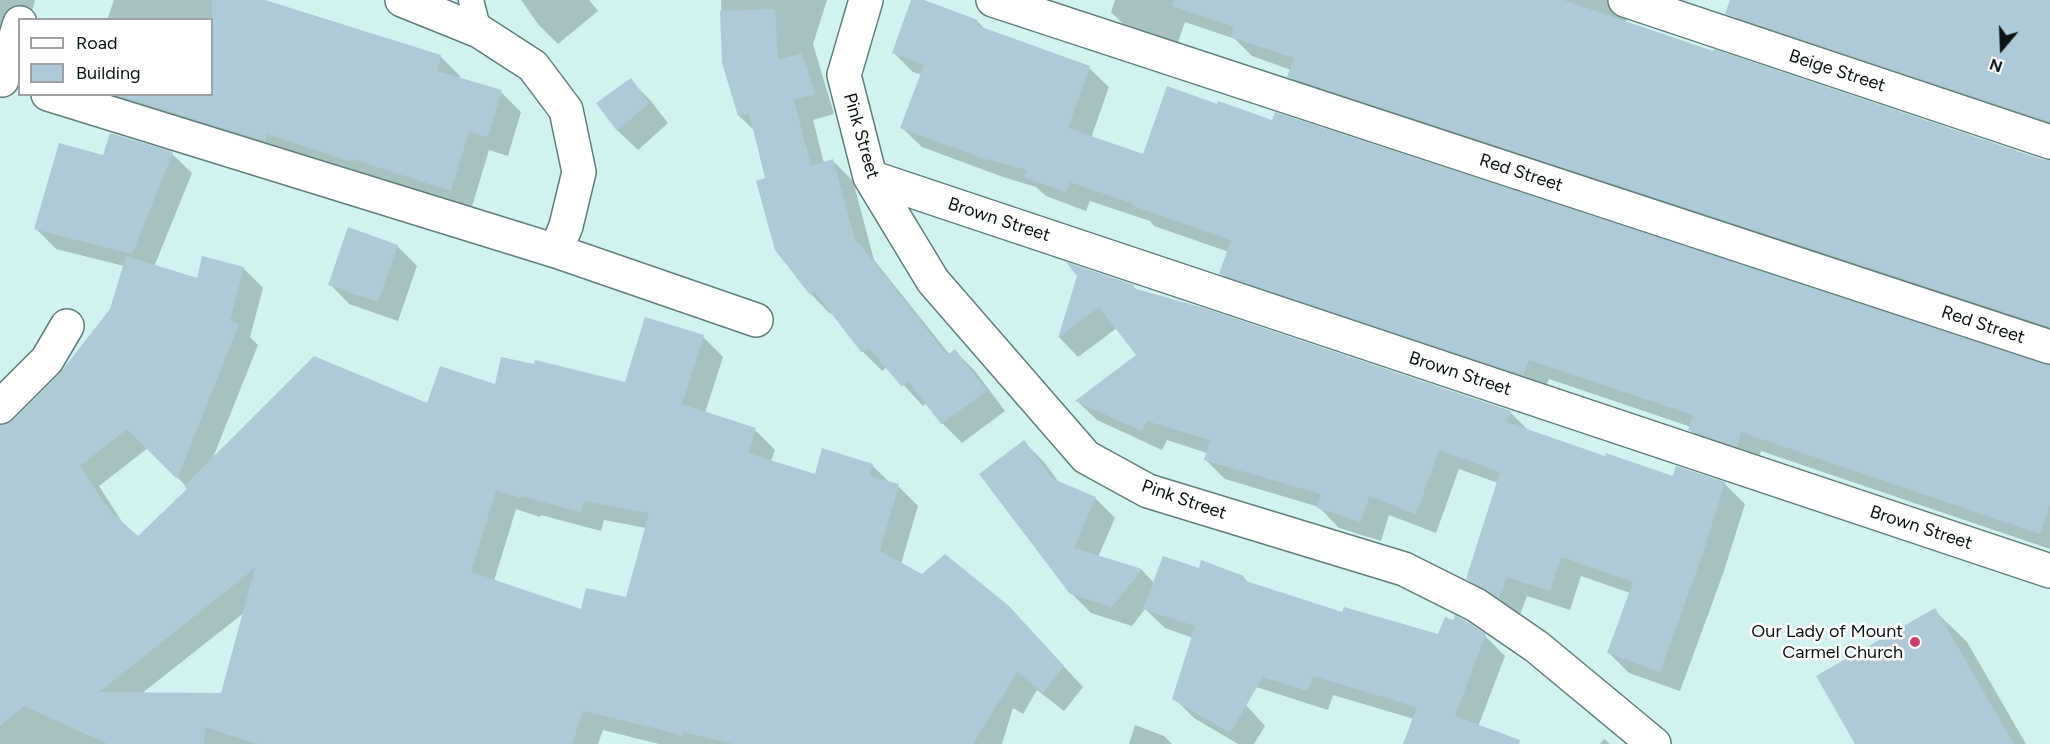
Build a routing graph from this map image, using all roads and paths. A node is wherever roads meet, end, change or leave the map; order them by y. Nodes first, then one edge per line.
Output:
1 (26, 0) edge
2 (402, 0) edge
3 (471, 0) edge
4 (866, 0) edge
5 (993, 0) edge
6 (1625, 0) edge
7 (21, 18) edge
8 (18, 30) edge
9 (479, 31) junction
10 (7, 82) edge
11 (54, 96) edge
12 (2050, 142) edge
13 (870, 177) junction
14 (556, 251) junction
15 (756, 320) dead end
16 (67, 326) dead end
17 (2050, 346) edge
18 (0, 407) edge
19 (2050, 571) edge
20 (1654, 744) edge

1 - 7 street
2 - 9 street
3 - 9 lane
4 - 13 street, Pink Street
5 - 17 street, Red Street
6 - 12 street, Beige Street
8 - 10 street
9 - 14 street
11 - 14 street
13 - 19 street, Brown Street
13 - 20 street, Pink Street
14 - 15 street
16 - 18 street

